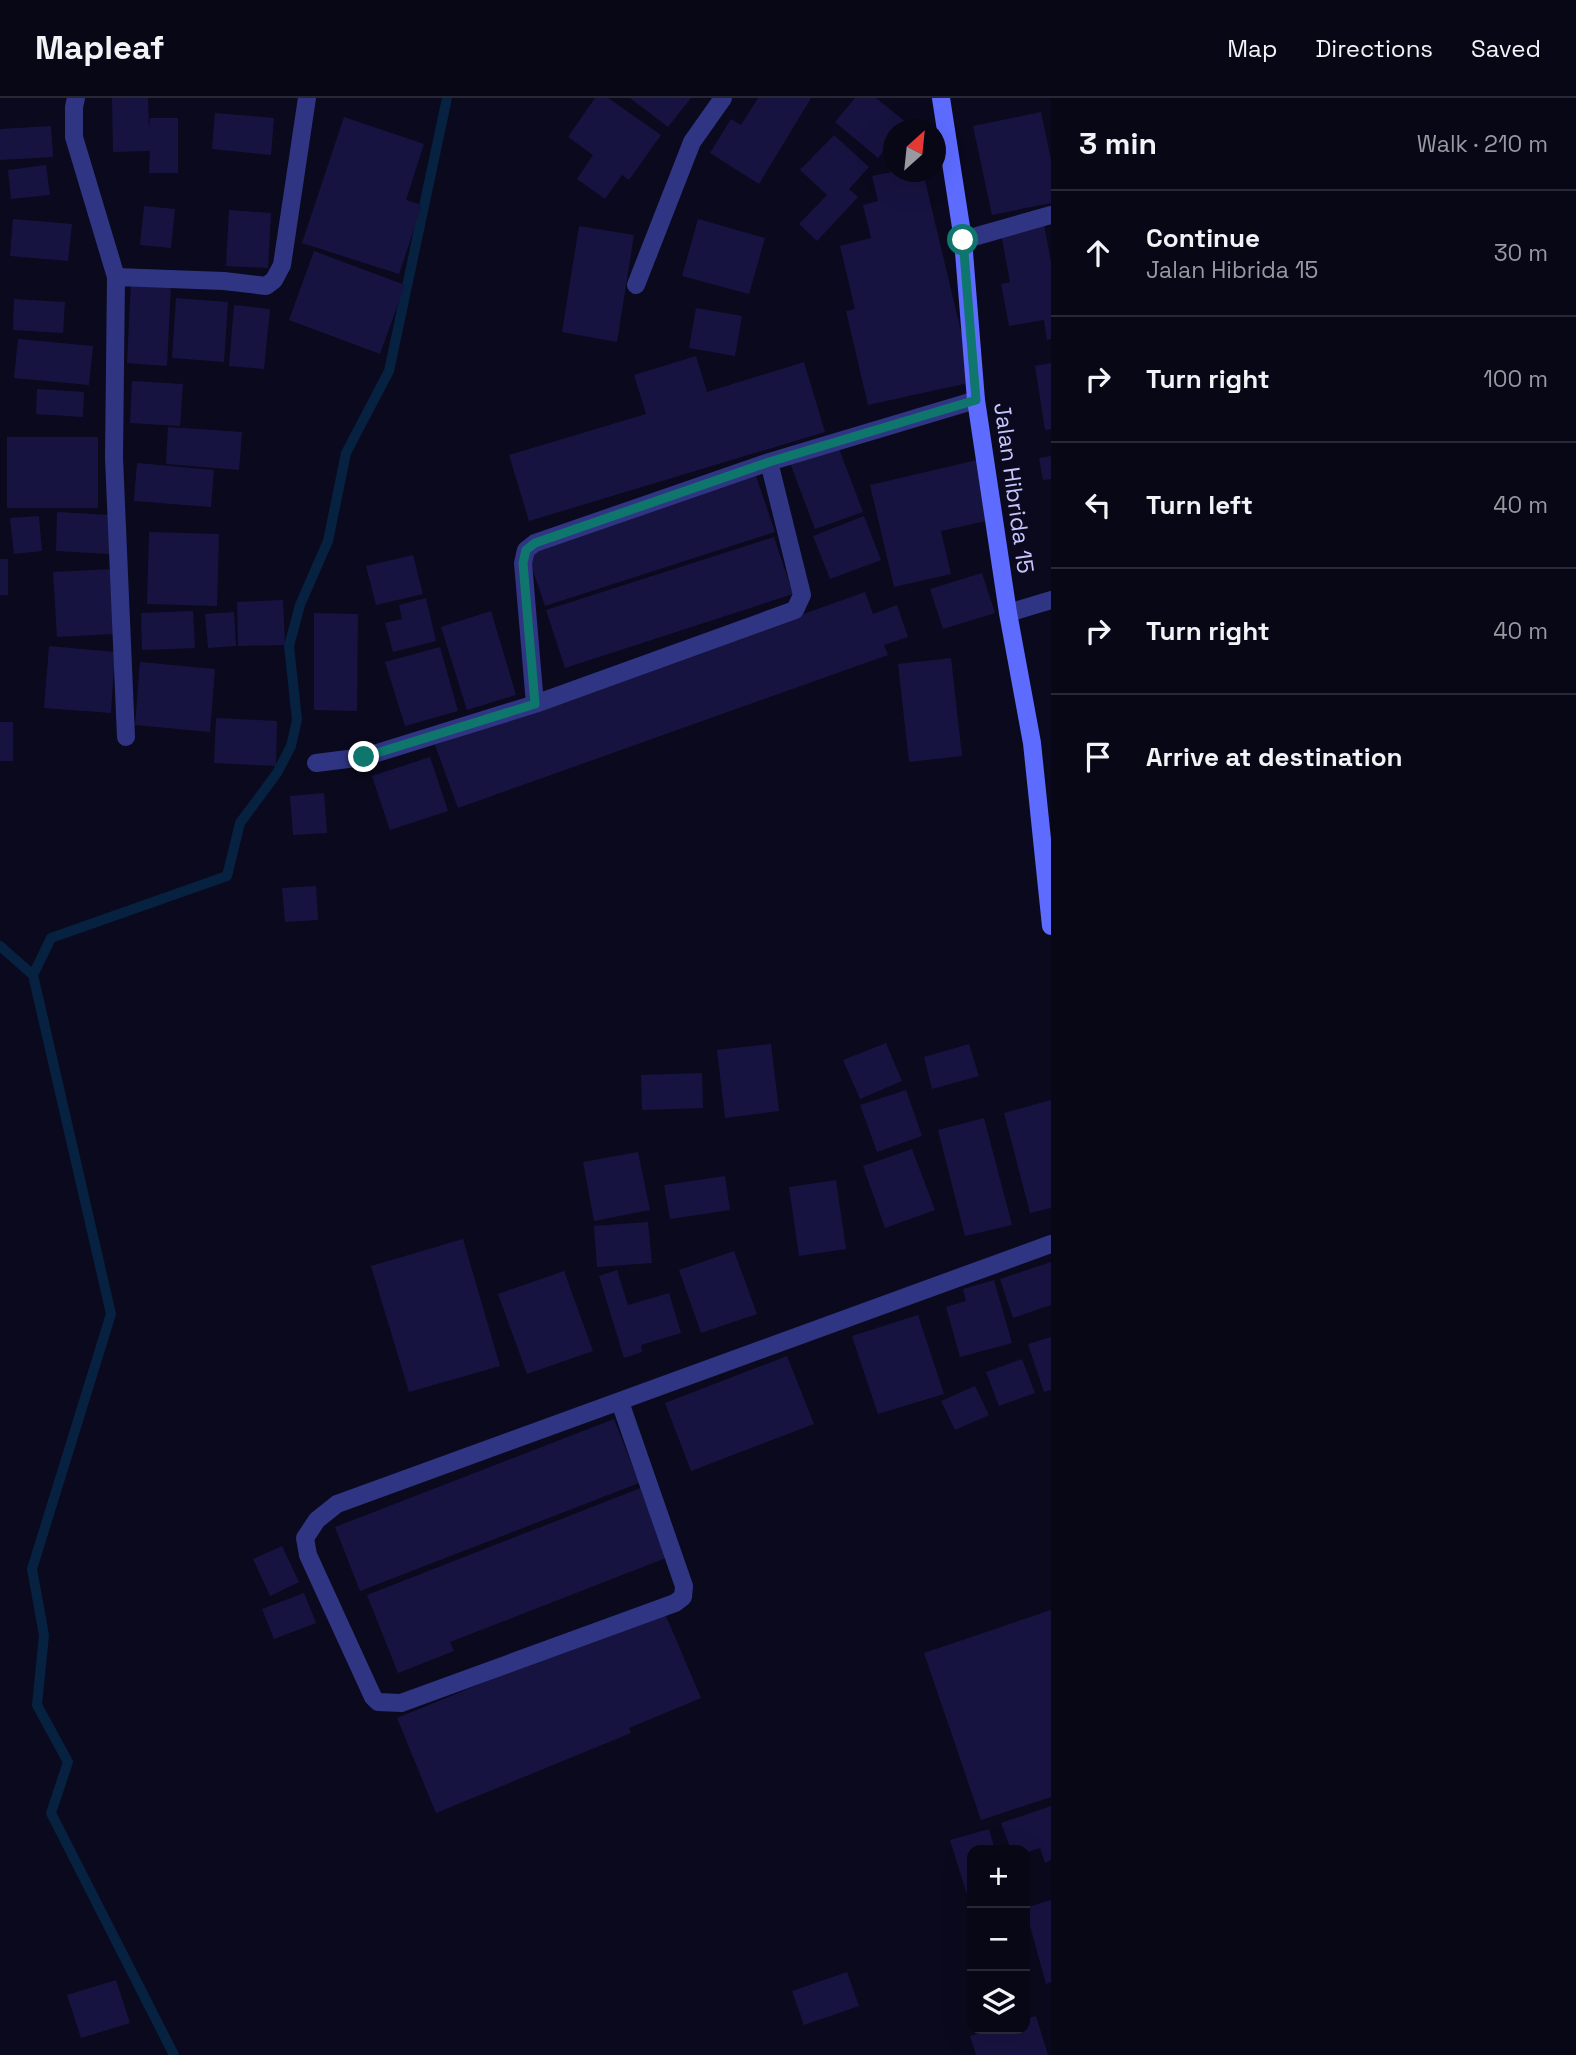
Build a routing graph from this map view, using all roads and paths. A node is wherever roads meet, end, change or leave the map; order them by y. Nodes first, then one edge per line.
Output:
1 (76, 98) edge
2 (307, 98) edge
3 (723, 98) edge
4 (941, 98) edge
5 (1051, 215) edge
6 (963, 240) junction
7 (116, 277) junction
8 (636, 285) dead end
9 (976, 400) junction
10 (769, 462) junction
11 (1051, 600) edge
12 (1008, 614) junction
13 (535, 704) junction
14 (126, 737) dead end
15 (316, 763) dead end
16 (1051, 926) edge
17 (1051, 1244) edge
18 (620, 1402) junction

1 - 7 street
2 - 7 street
3 - 8 street
4 - 6 street, Jalan Hibrida 15
5 - 6 street
6 - 9 street, Jalan Hibrida 15
7 - 14 street
9 - 10 street
9 - 12 street, Jalan Hibrida 15
10 - 13 street
10 - 13 street
11 - 12 street
12 - 16 street, Jalan Hibrida 15
13 - 15 street
17 - 18 street
18 - 18 street

